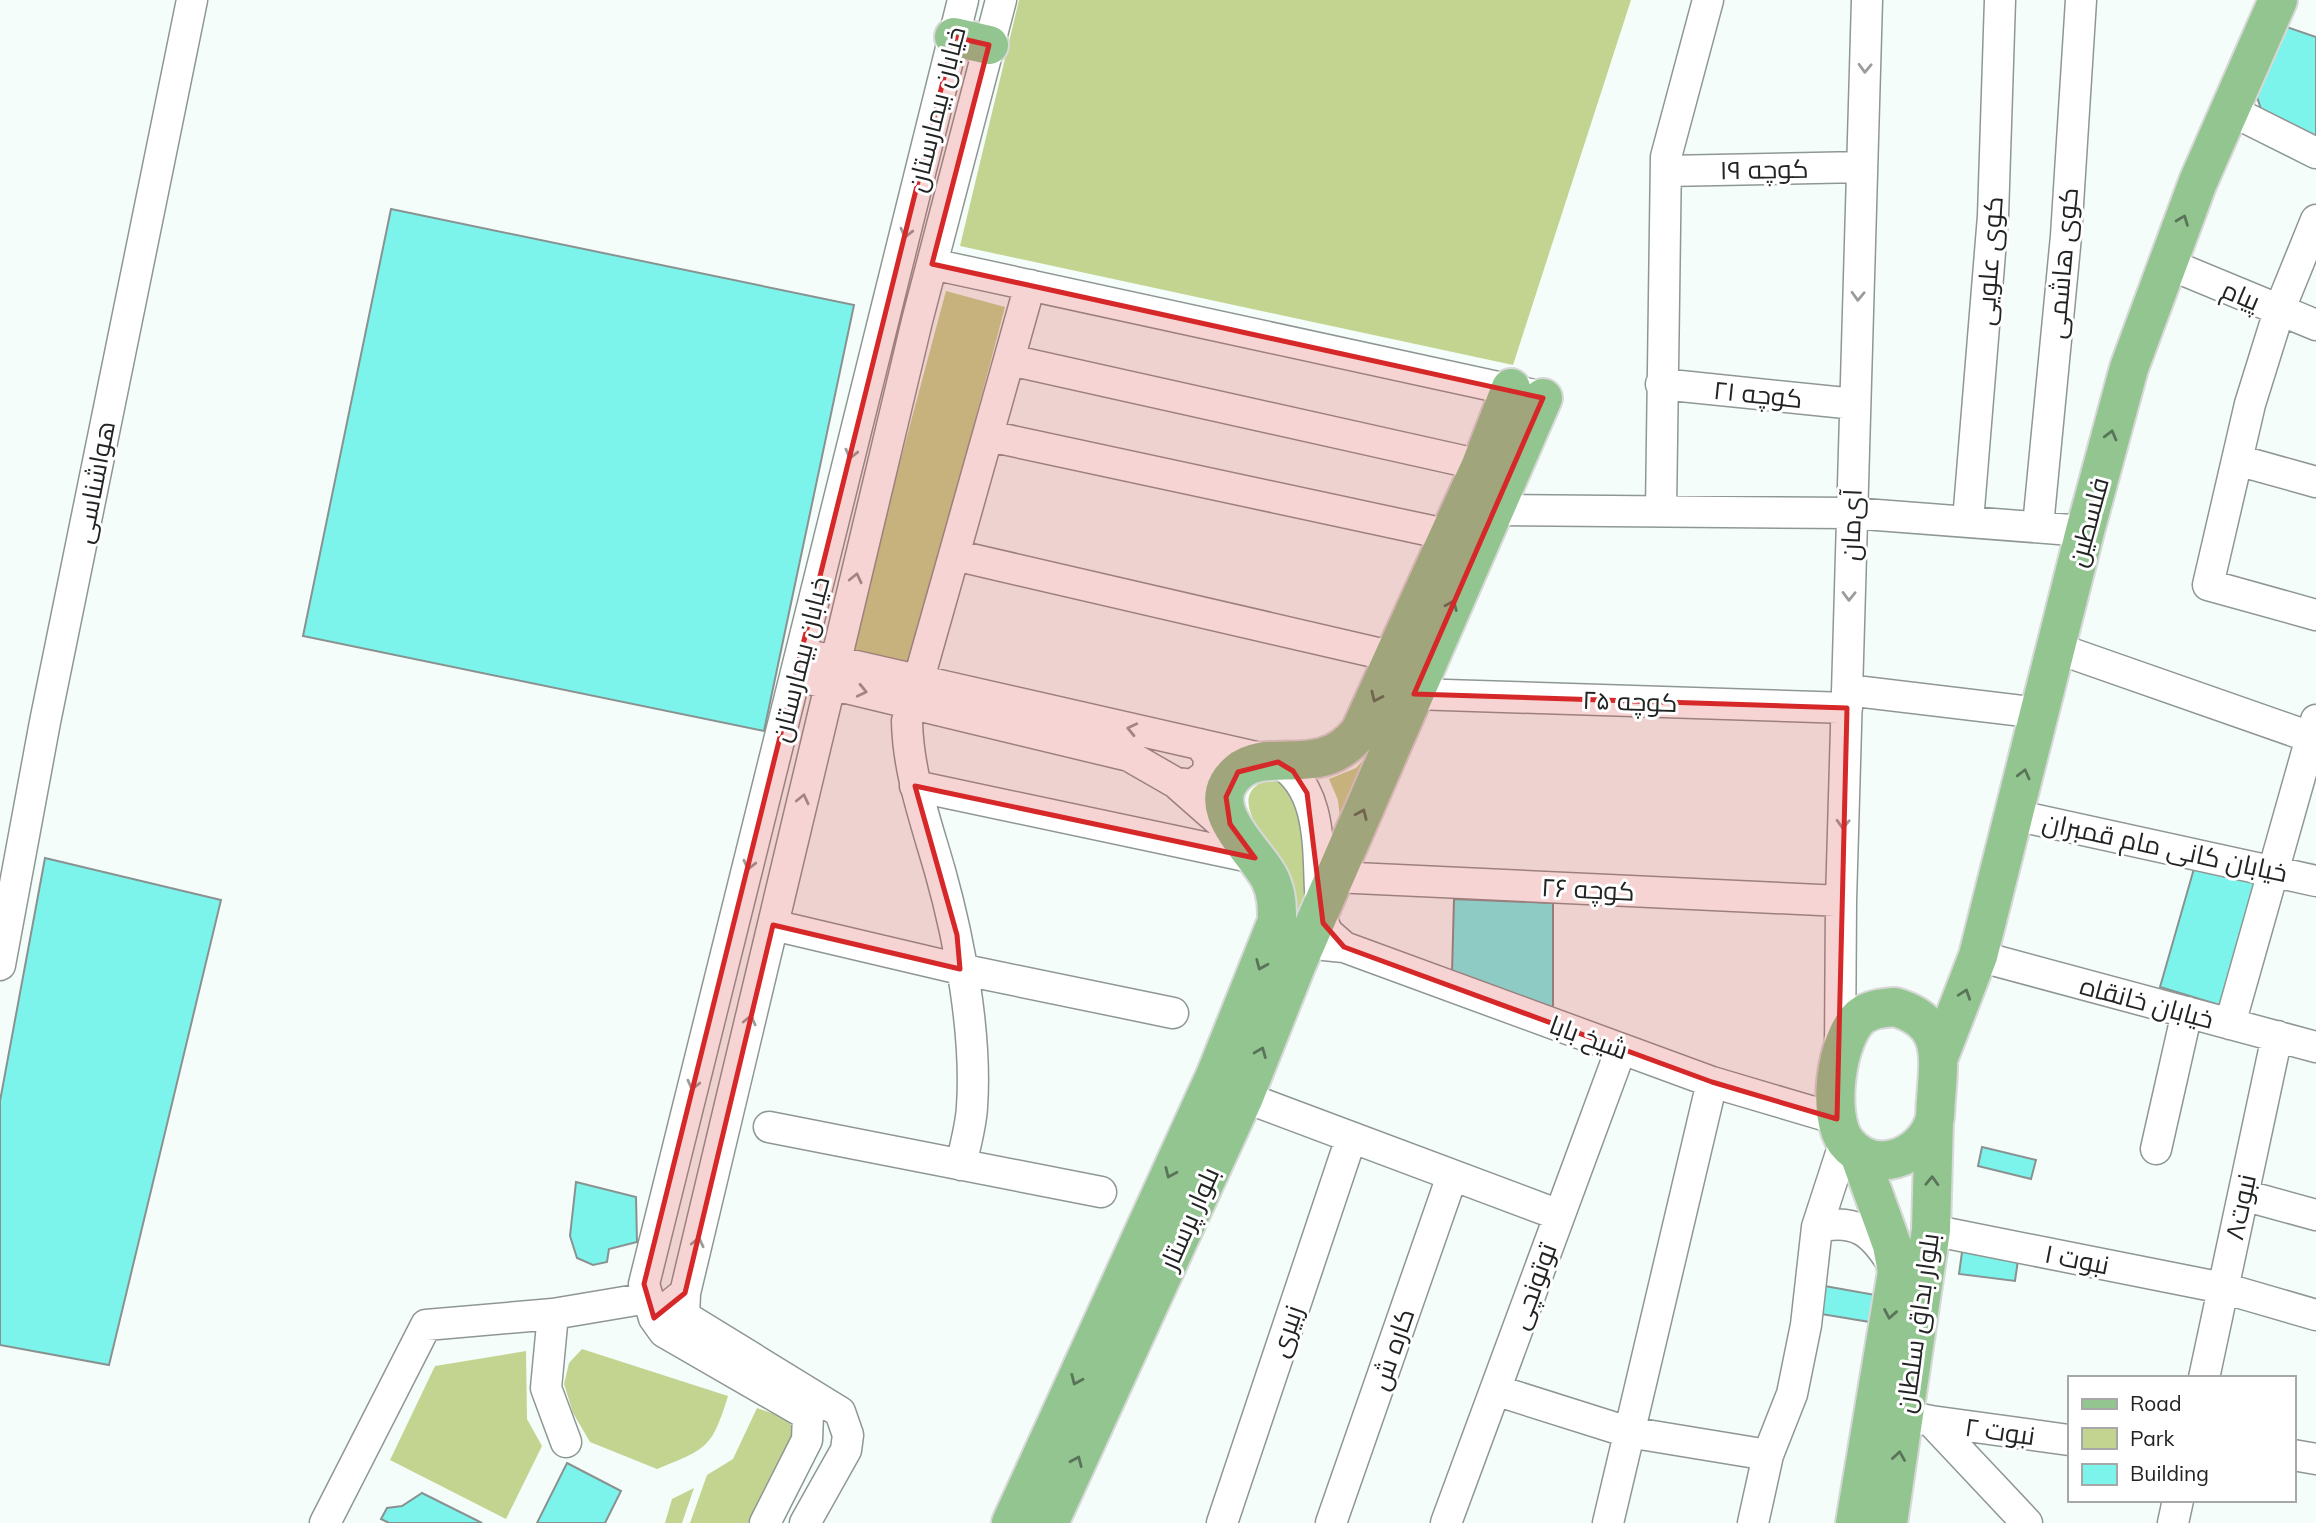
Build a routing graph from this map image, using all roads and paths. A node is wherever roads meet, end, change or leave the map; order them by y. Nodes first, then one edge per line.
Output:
1 (192, 0) edge
2 (963, 0) edge
3 (1001, 0) edge
4 (1708, 0) edge
5 (1867, 0) edge
6 (2000, 0) edge
7 (2081, 0) edge
8 (2278, 0) edge
9 (972, 41) junction
10 (2230, 110) junction
11 (2316, 153) edge
12 (1862, 167) junction
13 (1666, 171) junction
14 (2316, 220) edge
15 (2166, 263) junction
16 (932, 264) junction
17 (1030, 285) junction
18 (2278, 311) junction
19 (2316, 324) edge
20 (1010, 360) junction
21 (1661, 384) junction
22 (1527, 393) junction
23 (1855, 404) junction
24 (989, 436) junction
25 (2237, 460) junction
26 (1481, 466) junction
27 (2316, 482) edge
28 (1480, 505) junction
29 (1661, 511) junction
30 (1851, 513) junction
31 (1968, 521) junction
32 (2038, 526) junction
33 (2085, 531) junction
34 (1450, 535) junction
35 (954, 555) junction
36 (2316, 615) edge
37 (2056, 648) junction
38 (1395, 657) junction
39 (799, 664) junction
40 (833, 673) junction
41 (914, 691) junction
42 (1414, 694) junction
43 (1847, 699) junction
44 (2039, 713) junction
45 (2314, 732) edge
46 (1199, 744) junction
47 (1278, 762) junction
48 (1176, 783) junction
49 (915, 786) junction
50 (2014, 815) junction
51 (1247, 848) junction
52 (2274, 869) junction
53 (2316, 881) edge
54 (1327, 893) junction
55 (1841, 901) junction
56 (773, 925) junction
57 (1344, 947) junction
58 (1978, 956) junction
59 (0, 965) edge
60 (1296, 966) junction
61 (960, 969) junction
62 (2187, 1012) junction
63 (1173, 1013) dead end
64 (2230, 1024) junction
65 (2277, 1036) junction
66 (2316, 1047) edge
67 (1621, 1049) junction
68 (1840, 1051) junction
69 (1939, 1057) junction
70 (1712, 1082) junction
71 (1244, 1097) junction
72 (1934, 1121) junction
73 (769, 1127) dead end
74 (1351, 1138) junction
75 (1847, 1138) junction
76 (2156, 1149) dead end
77 (674, 1164) junction
78 (961, 1165) junction
79 (714, 1175) junction
80 (1452, 1176) junction
81 (1101, 1192) dead end
82 (2243, 1195) junction
83 (1559, 1215) junction
84 (2316, 1215) edge
85 (1817, 1227) junction
86 (1931, 1230) junction
87 (1897, 1272) junction
88 (2223, 1288) junction
89 (685, 1293) junction
90 (651, 1308) junction
91 (553, 1314) junction
92 (2316, 1315) edge
93 (2204, 1376) edge
94 (1495, 1390) junction
95 (1918, 1419) junction
96 (1628, 1432) junction
97 (2068, 1440) edge
98 (566, 1442) dead end
99 (1768, 1455) junction
100 (2295, 1455) edge
101 (2316, 1459) edge
102 (2178, 1502) edge
103 (325, 1523) edge
104 (765, 1523) edge
105 (805, 1523) edge
106 (1011, 1523) edge
107 (1049, 1523) edge
108 (1222, 1523) edge
109 (1331, 1523) edge
110 (1446, 1523) edge
111 (1608, 1523) edge
112 (1753, 1523) edge
113 (1855, 1523) edge
114 (1888, 1523) edge
115 (2027, 1523) edge
116 (2173, 1523) edge

1 - 59 street, هواشناسی
2 - 9 street, خیابان بیمارستان
3 - 9 street
4 - 13 street
5 -> 12 street, آی‌مان
6 - 31 street, کوی علویی
7 - 32 street, کوی هاشمی
8 - 10 main road, فلسطین
9 - 16 street
9 -> 39 street, خیابان بیمارستان
10 - 11 street
15 -> 10 main road, فلسطین
12 - 13 street, کوچه ۱۹
12 -> 23 street, آی‌مان
13 - 21 street
14 - 18 street
15 - 18 street, پیام
33 -> 15 main road, فلسطین
16 - 17 street
40 -> 16 street
17 - 20 street
17 - 22 street
18 - 19 street, پیام
18 - 25 street
20 - 24 street
20 - 26 street
21 - 23 street, کوچه ۲۱
21 - 29 street
22 - 26 main road
22 - 28 main road
23 - 30 street, آی‌مان
24 - 34 street
24 - 35 street
25 - 27 street
25 - 36 street
26 - 28 main road
28 - 29 street
28 - 34 main road
42 -> 28 main road, بلوار پرستار
29 - 30 street
30 - 31 street
30 -> 43 street, آی‌مان
31 - 32 street
32 - 33 street
33 - 37 main road, فلسطین
34 - 38 main road
35 - 38 street
35 - 41 street
37 - 44 main road, فلسطین
37 - 45 street
38 -> 47 main road
39 - 40 street
39 -> 77 street, خیابان بیمارستان
40 - 41 street
56 -> 40 street
46 -> 41 street
41 - 48 street
41 - 49 street
42 - 43 street, کوچه ۲۵
54 -> 42 main road, بلوار پرستار
43 - 44 street, کوچه ۲۵
43 -> 55 street, آی‌مان
50 -> 44 main road, فلسطین
45 - 52 street
46 - 47 street
46 - 48 street
47 - 51 main road
47 - 54 street
48 - 51 street
49 - 51 street
49 - 61 street
50 - 52 street, خیابان کانی مام قمبران
50 - 58 main road, فلسطین
51 -> 106 main road
52 - 53 street, خیابان کانی مام قمبران
52 - 64 street
54 - 55 street, کوچه ۲۶
54 - 57 street
54 - 60 main road, بلوار پرستار
55 - 68 street, آی‌مان
56 - 61 street
79 -> 56 street
57 - 60 street
57 - 67 street, شیخ بابا
58 - 62 street, خیابان خانقاه
69 -> 58 main road, فلسطین
71 -> 60 main road, بلوار پرستار
61 - 63 street
61 - 78 street
62 - 64 street, خیابان خانقاه
62 - 76 street
64 - 65 street, خیابان خانقاه
65 - 66 street, خیابان خانقاه
65 - 82 street, نبوت۸
67 - 70 street, شیخ بابا
67 - 83 street, توتونچی
68 - 69 main road
68 - 75 main road
69 - 72 main road
70 - 75 street, شیخ بابا
70 - 96 street
71 - 74 street
107 -> 71 main road, بلوار پرستار
72 - 75 main road
86 -> 72 main road, بلوار بداق سلطان
73 - 78 street
74 - 80 street
74 - 108 street, زبیری
75 - 85 street
75 - 87 main road
77 - 79 street
77 - 90 street, خیابان بیمارستان
78 - 81 street
89 -> 79 street
80 - 83 street
80 - 109 street, کاره ش
82 - 84 street
82 - 88 street, نبوت۸
83 - 94 street, توتونچی
85 - 87 street
85 - 99 street
86 - 88 street, نبوت ۱
86 - 95 main road, بلوار بداق سلطان
87 -> 113 main road
88 - 92 street, نبوت ۱
88 - 93 street, نبوت۸
89 - 90 street
89 - 105 street
90 - 91 street
90 - 104 street
91 - 98 street
91 - 103 street
94 - 96 street
94 - 110 street, توتونچی
95 - 97 street, نبوت ۲
114 -> 95 main road, بلوار بداق سلطان
95 - 115 street
96 - 99 street
96 - 111 street
99 - 112 street
100 - 101 street
102 - 116 street

